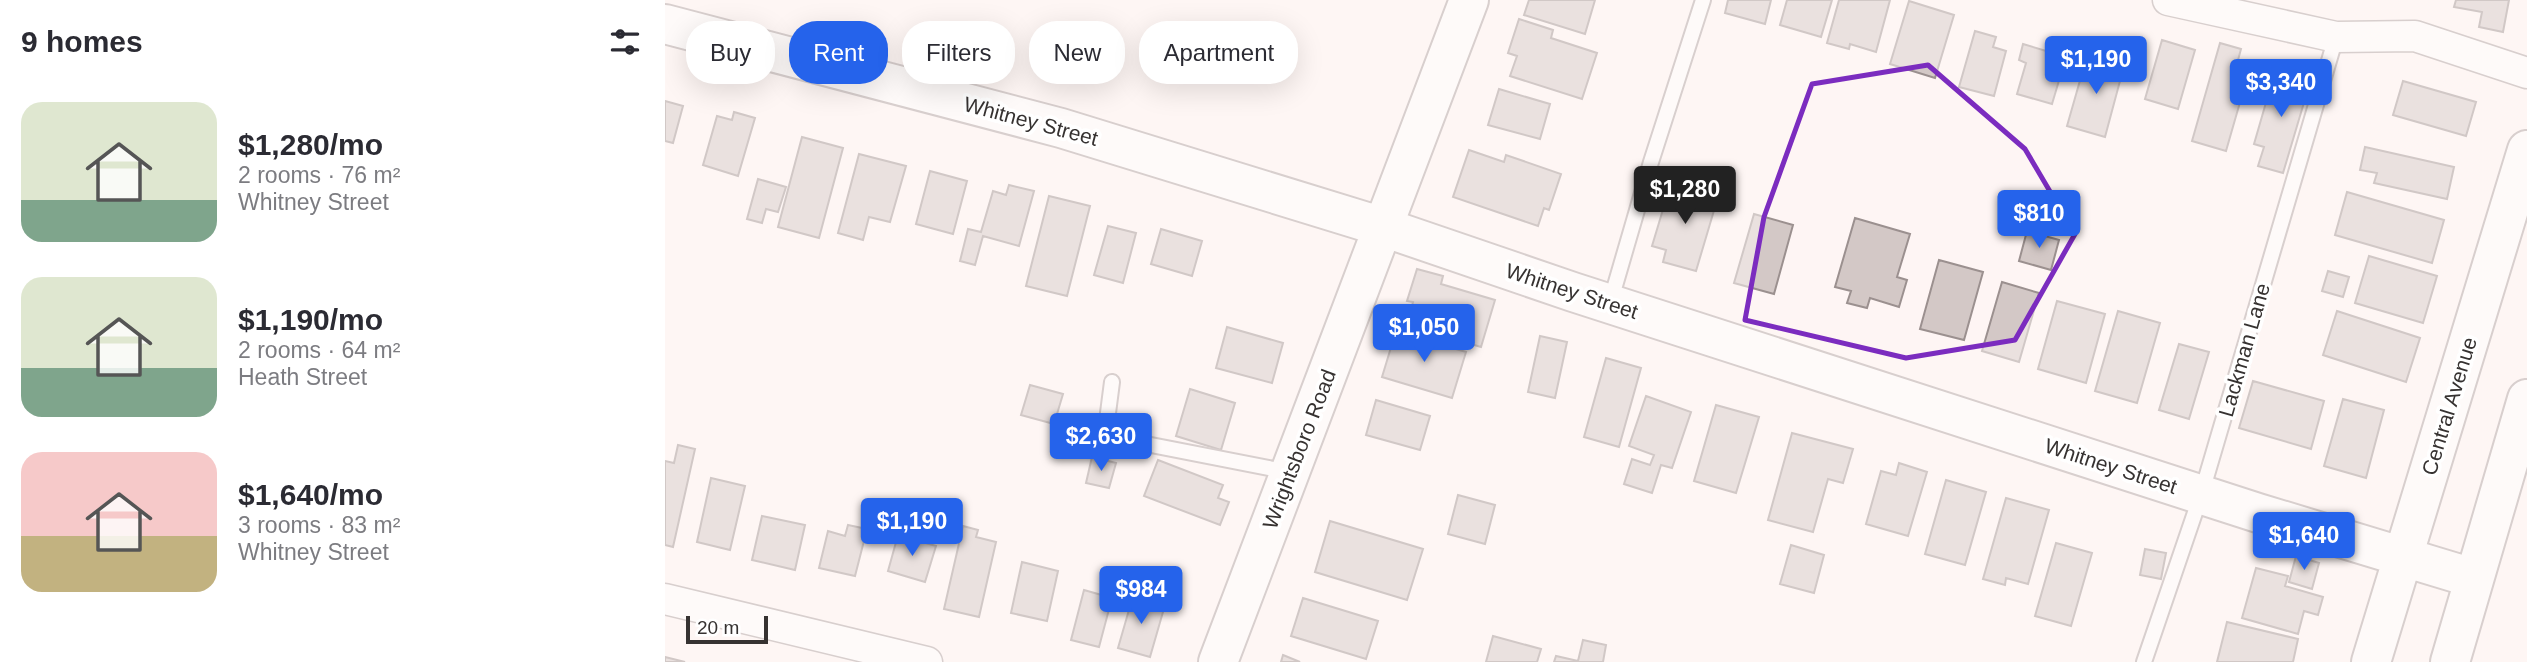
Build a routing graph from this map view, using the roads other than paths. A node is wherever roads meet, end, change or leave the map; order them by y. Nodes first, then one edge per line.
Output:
1 (1469, 0) edge
2 (1703, 0) edge
3 (2168, 0) edge
4 (665, 24) edge
5 (2336, 37) junction
6 (2527, 73) edge
7 (2527, 150) edge
8 (1383, 227) junction
9 (1610, 304) junction
10 (1112, 382) dead end
11 (2527, 399) edge
12 (1290, 472) junction
13 (2201, 495) junction
14 (2403, 557) junction
15 (2473, 578) junction
16 (665, 598) edge
17 (927, 662) edge
18 (1218, 662) edge
19 (2144, 662) edge
20 (2371, 662) edge
21 (2450, 662) edge

1 - 8 street, Wrightsboro Road
2 - 9 lane
3 - 5 street
4 - 8 street, Whitney Street
5 - 6 street
5 - 13 lane, Lackman Lane
7 - 14 street, Central Avenue
8 - 9 street, Whitney Street
8 - 12 street, Wrightsboro Road
9 - 13 street, Whitney Street
10 - 12 lane
11 - 15 street
12 - 18 street, Wrightsboro Road
13 - 14 street, Whitney Street
13 - 19 lane, Lackman Lane
14 - 15 street, Whitney Street
14 - 20 street, Central Avenue
15 - 21 street
16 - 17 street

